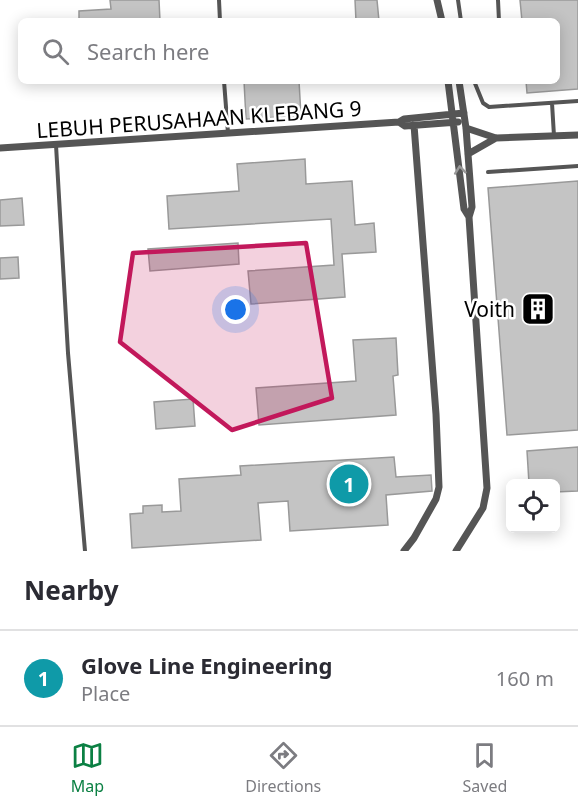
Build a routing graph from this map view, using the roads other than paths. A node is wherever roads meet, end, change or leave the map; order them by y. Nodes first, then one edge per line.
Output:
1 (219, 0) edge
2 (437, 0) edge
3 (459, 0) edge
4 (498, 0) edge
5 (220, 18) edge
6 (441, 18) edge
7 (461, 18) edge
8 (499, 18) edge
9 (224, 84) edge
10 (448, 84) edge
11 (459, 84) edge
12 (475, 84) edge
13 (578, 101) edge
14 (552, 103) junction
15 (454, 118) junction
16 (465, 121) junction
17 (399, 122) junction
18 (414, 125) junction
19 (228, 133) junction
20 (578, 135) edge
21 (554, 137) junction
22 (496, 138) junction
23 (56, 144) junction
24 (0, 148) edge
25 (468, 154) junction
26 (578, 166) edge
27 (488, 172) dead end
28 (469, 217) junction
29 (86, 551) edge
30 (404, 551) edge
31 (456, 551) edge

1 - 5 lane
2 - 6 street
3 - 7 lane
4 - 8 lane
9 - 19 lane
10 - 15 street
11 - 16 street
12 - 14 lane
13 - 14 lane
14 - 21 lane
15 - 16 street, LEBUH PERUSAHAAN KLEBANG 9
15 - 17 street, LEBUH PERUSAHAAN KLEBANG 9
15 - 18 street, LEBUH PERUSAHAAN KLEBANG 9
28 -> 15 street
16 - 22 street
16 - 25 street
17 - 18 street, LEBUH PERUSAHAAN KLEBANG 9
17 - 19 street, LEBUH PERUSAHAAN KLEBANG 9
18 - 30 street
19 - 23 street, LEBUH PERUSAHAAN KLEBANG 9
20 - 21 street
21 - 22 street
22 - 25 street
23 - 24 street, LEBUH PERUSAHAAN KLEBANG 9
23 - 29 lane
25 - 28 street
26 - 27 lane
28 - 31 street

